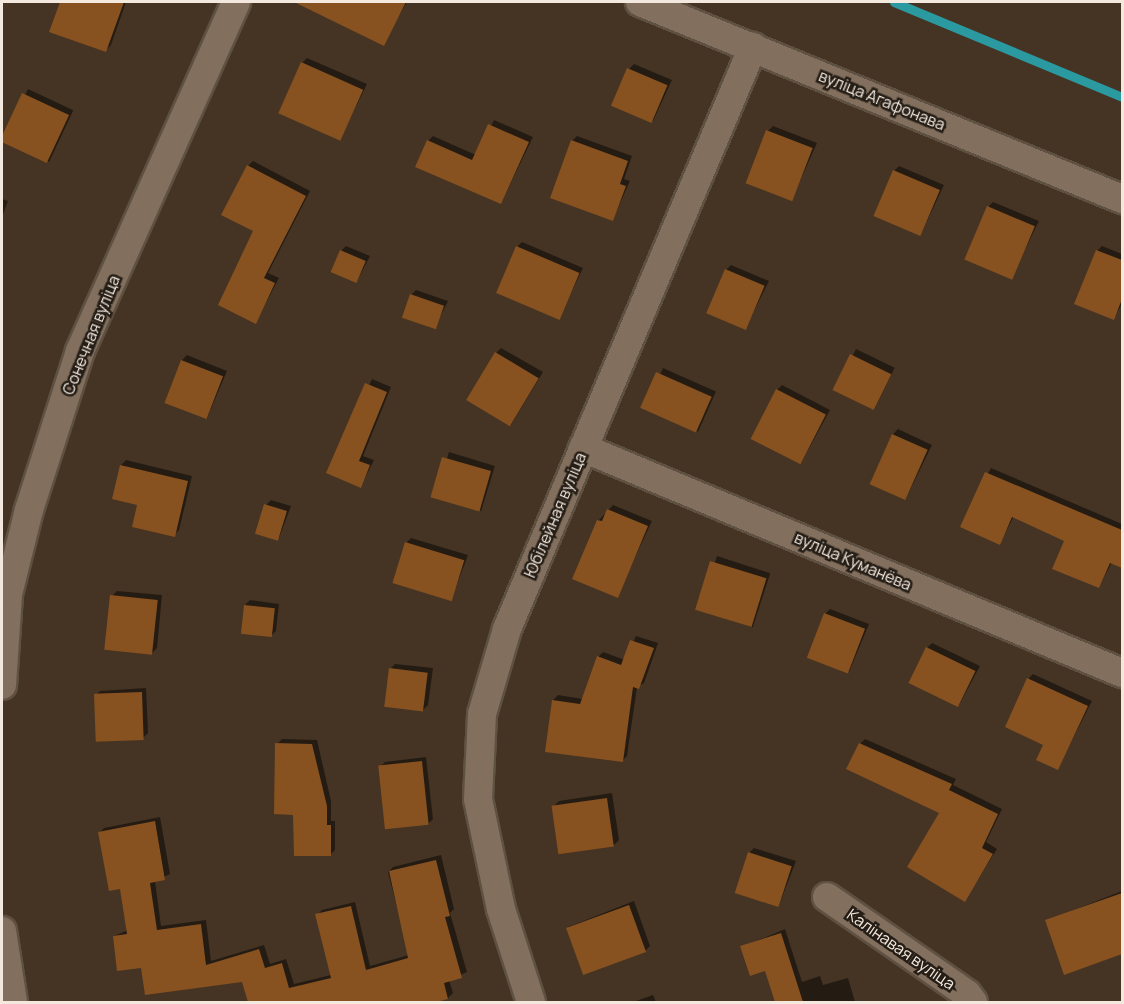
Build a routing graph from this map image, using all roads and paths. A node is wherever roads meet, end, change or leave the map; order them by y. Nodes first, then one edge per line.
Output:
1 (236, 2) edge
2 (640, 2) edge
3 (753, 47) junction
4 (1122, 199) edge
5 (583, 448) junction
6 (1122, 673) edge
7 (2, 685) edge
8 (827, 897) dead end
9 (2, 931) edge
10 (14, 1002) edge
11 (531, 1002) edge
12 (973, 1002) edge

1 - 7 street, Сонечная вуліца
2 - 3 street, вуліца Агафонава
3 - 4 street, вуліца Агафонава
3 - 5 street, Юбілейная вуліца
5 - 6 street, вуліца Куманёва
5 - 11 street, Юбілейная вуліца
8 - 12 street, Калінавая вуліца
9 - 10 street

